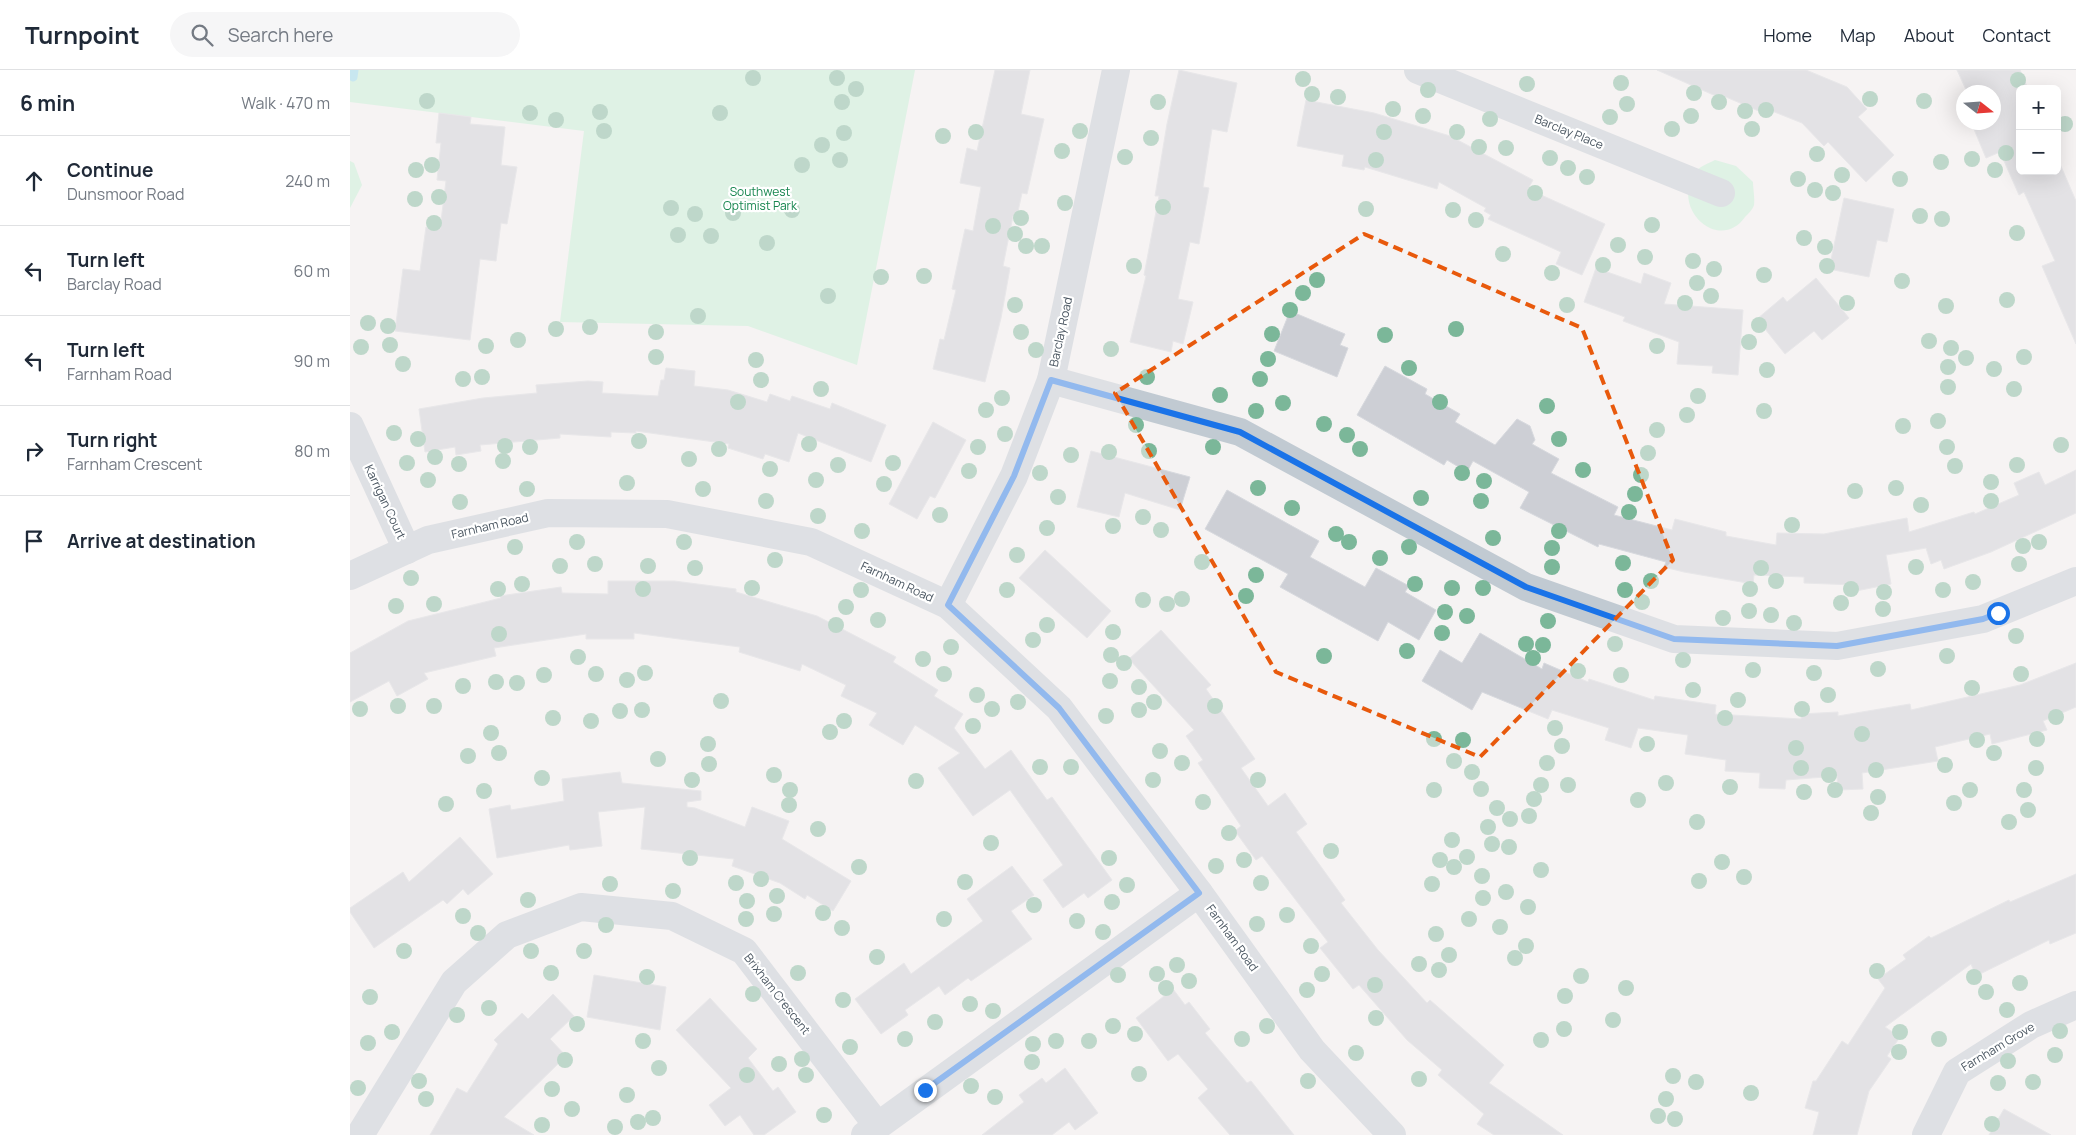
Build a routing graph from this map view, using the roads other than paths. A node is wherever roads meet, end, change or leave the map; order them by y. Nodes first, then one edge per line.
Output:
1 (1116, 70) edge
2 (1418, 70) edge
3 (1721, 193) dead end
4 (1051, 380) junction
5 (350, 426) edge
6 (407, 550) junction
7 (350, 576) edge
8 (2076, 581) edge
9 (948, 605) junction
10 (1199, 893) junction
11 (2076, 1005) edge
12 (871, 1130) edge
13 (360, 1135) edge
14 (1392, 1135) edge
15 (1926, 1135) edge

1 - 4 street, Barclay Road
2 - 3 street, Barclay Place
4 - 8 street
4 - 9 street, Barclay Road
5 - 6 street, Karrigan Court
6 - 7 street, Farnham Road
6 - 9 street, Farnham Road
9 - 10 street, Farnham Road
10 - 12 street
10 - 14 street, Farnham Road
11 - 15 street, Farnham Grove
12 - 13 street, Brixham Crescent

